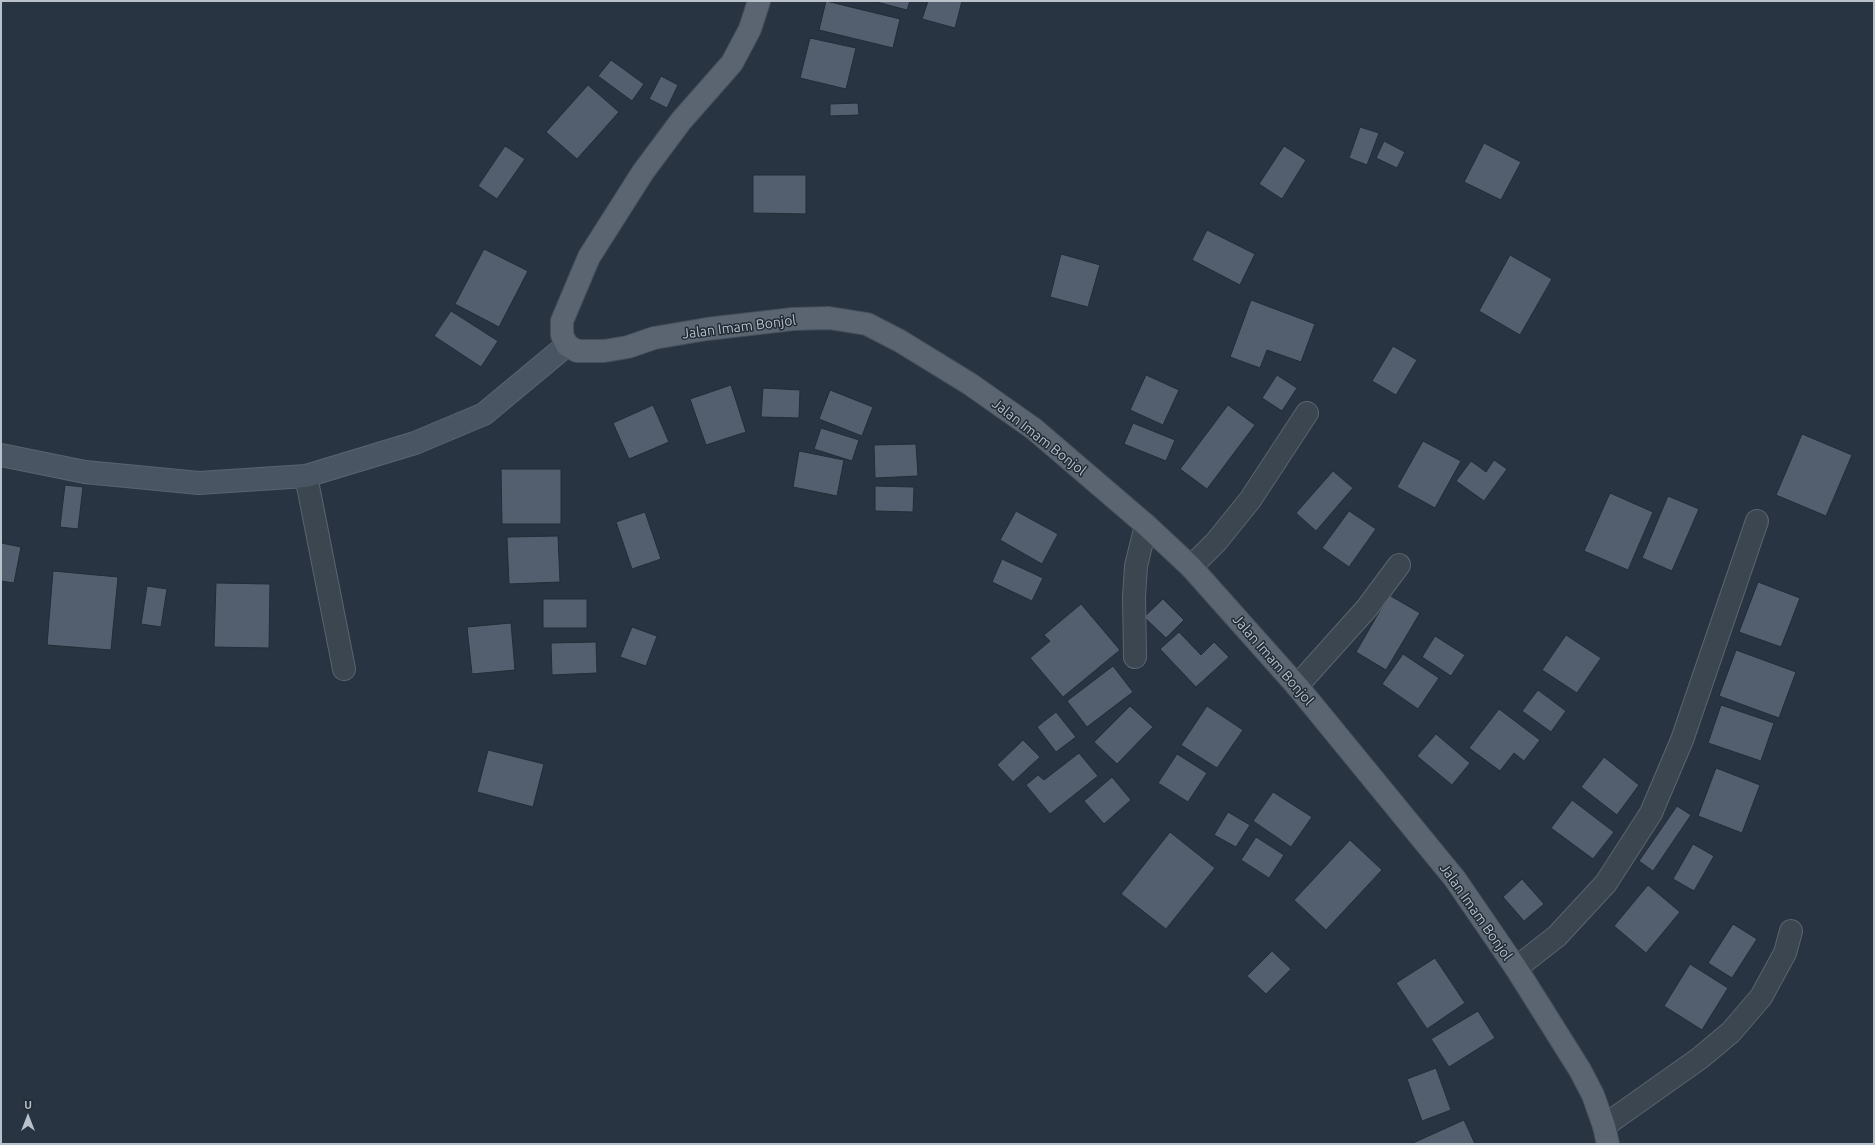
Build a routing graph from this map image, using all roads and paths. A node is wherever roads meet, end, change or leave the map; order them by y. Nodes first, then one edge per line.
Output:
1 (759, 1) edge
2 (567, 345) junction
3 (1307, 413) dead end
4 (1, 455) edge
5 (306, 476) junction
6 (1757, 521) dead end
7 (1146, 525) junction
8 (1399, 565) dead end
9 (1191, 567) junction
10 (1135, 657) dead end
11 (344, 669) dead end
12 (1297, 686) junction
13 (1791, 931) dead end
14 (1516, 968) junction
15 (1606, 1135) edge

1 - 2 main road
2 - 5 street
2 - 7 main road, Jalan Imam Bonjol
3 - 9 street
4 - 5 street
5 - 11 street
6 - 14 street
7 - 9 main road, Jalan Imam Bonjol
7 - 10 street
8 - 12 street
9 - 12 main road, Jalan Imam Bonjol
12 - 14 main road, Jalan Imam Bonjol
13 - 15 street
14 - 15 main road, Jalan Imam Bonjol

